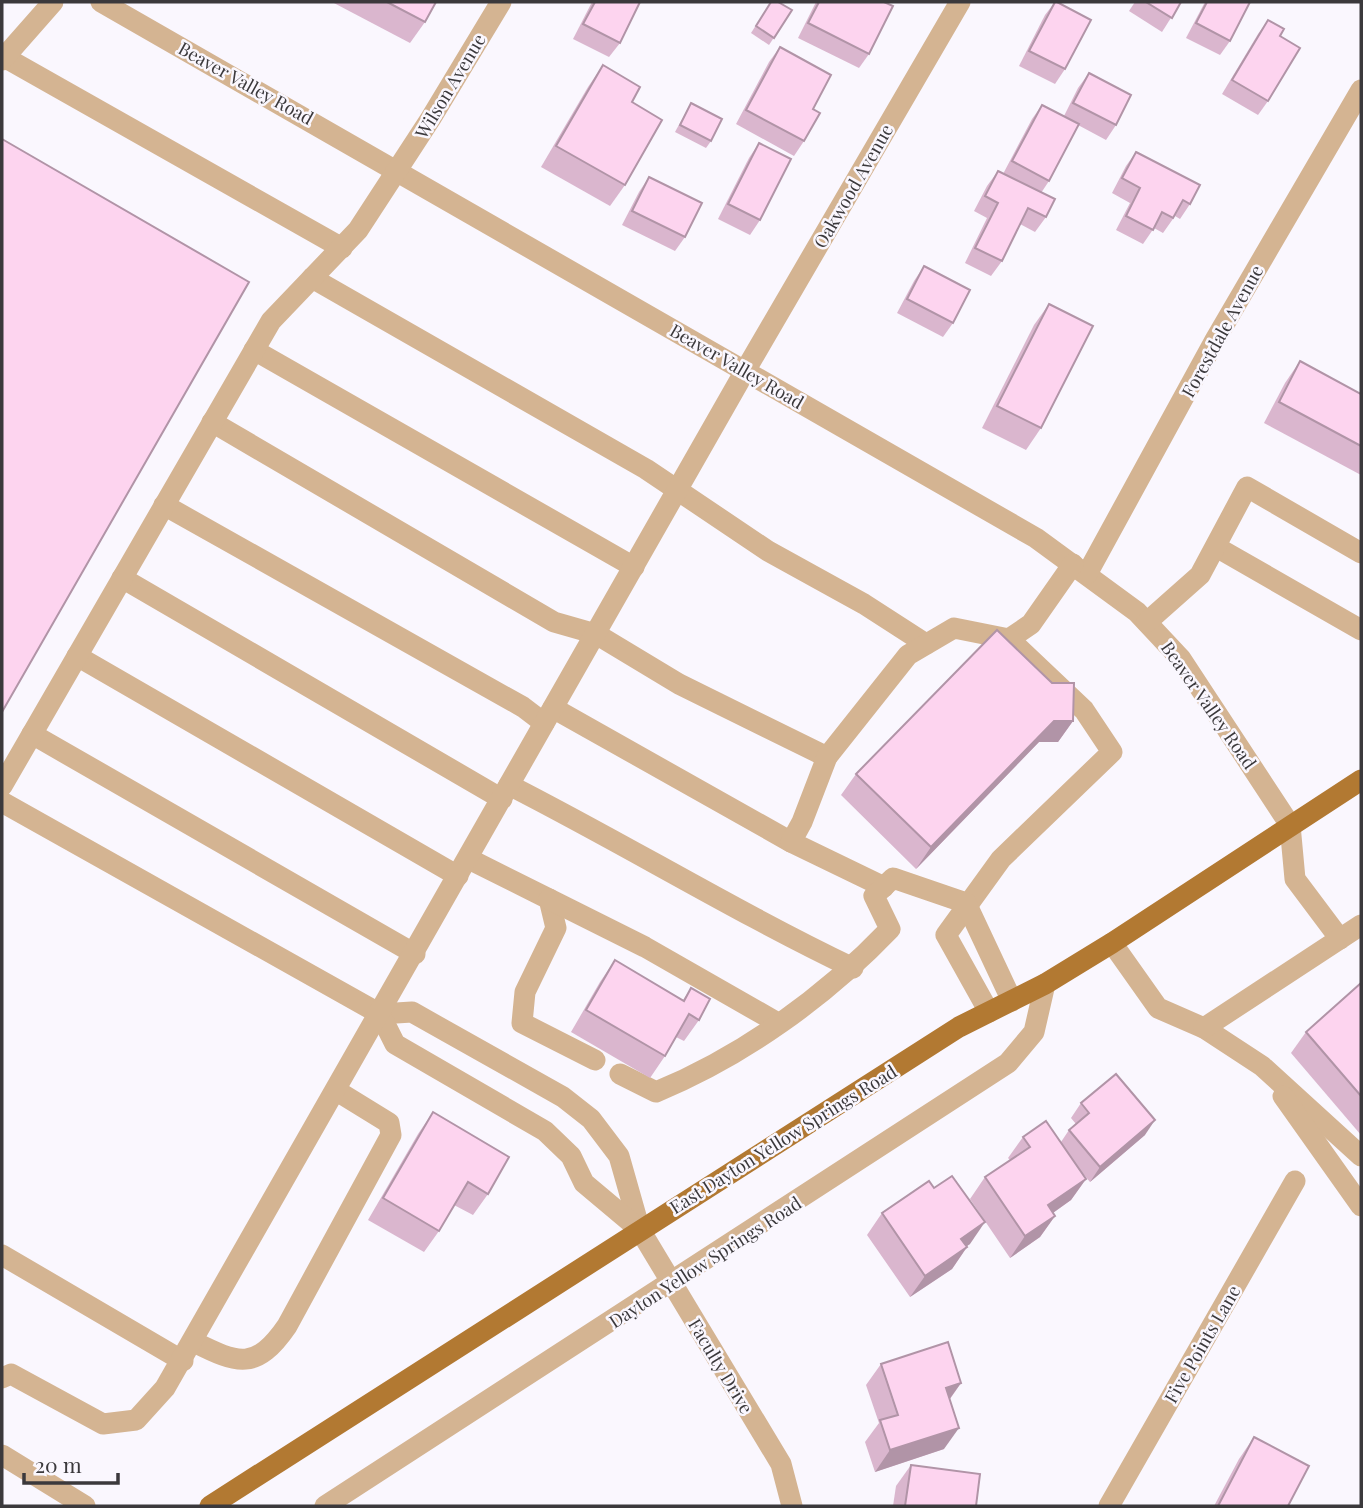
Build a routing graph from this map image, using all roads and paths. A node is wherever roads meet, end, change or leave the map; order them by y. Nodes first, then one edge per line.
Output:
1 (53, 2) edge
2 (101, 2) edge
3 (501, 2) edge
4 (960, 2) edge
5 (3, 59) edge
6 (1361, 90) edge
7 (398, 170) junction
8 (342, 248) junction
9 (312, 278) junction
10 (254, 350) junction
11 (745, 371) junction
12 (212, 422) junction
13 (676, 492) junction
14 (164, 505) junction
15 (1217, 548) junction
16 (1361, 553) edge
17 (634, 567) junction
18 (1080, 569) junction
19 (122, 578) junction
20 (1147, 622) junction
21 (1361, 629) edge
22 (596, 634) junction
23 (1009, 639) junction
24 (926, 644) junction
25 (77, 656) junction
26 (549, 716) junction
27 (32, 734) junction
28 (827, 757) junction
29 (1361, 780) edge
30 (2, 786) edge
31 (506, 792) junction
32 (2, 802) edge
33 (1290, 825) junction
34 (791, 842) junction
35 (463, 867) junction
36 (888, 882) junction
37 (549, 900) junction
38 (967, 903) junction
39 (1361, 925) edge
40 (1340, 939) junction
41 (1112, 943) junction
42 (415, 954) junction
43 (853, 968) junction
44 (1045, 984) junction
45 (1012, 1001) junction
46 (989, 1012) junction
47 (380, 1014) junction
48 (778, 1023) junction
49 (1204, 1028) junction
50 (595, 1060) dead end
51 (1262, 1066) junction
52 (620, 1074) dead end
53 (337, 1091) junction
54 (1361, 1156) edge
55 (1295, 1181) dead end
56 (1361, 1206) edge
57 (640, 1230) junction
58 (2, 1255) edge
59 (672, 1284) junction
60 (188, 1352) junction
61 (2, 1378) edge
62 (2, 1455) edge
63 (85, 1506) edge
64 (210, 1506) edge
65 (325, 1506) edge
66 (792, 1506) edge
67 (1109, 1506) edge

1 - 5 street
2 - 7 street, Beaver Valley Road
3 - 7 street, Wilson Avenue
4 - 11 street, Oakwood Avenue
5 - 8 street
6 - 18 street, Forestdale Avenue
7 - 8 street, Wilson Avenue
7 - 11 street, Beaver Valley Road
8 - 9 street, Wilson Avenue
9 - 10 street, Wilson Avenue
9 - 13 street
10 - 12 street, Wilson Avenue
10 - 17 street
11 - 13 street, Oakwood Avenue
11 - 18 street, Beaver Valley Road
12 - 14 street, Wilson Avenue
12 - 22 street
13 - 17 street, Oakwood Avenue
13 - 24 street
14 - 19 street, Wilson Avenue
14 - 26 street
15 - 16 street
15 - 20 street
15 - 21 street
17 - 22 street, Oakwood Avenue
18 - 20 street, Beaver Valley Road
18 - 23 street, Forestdale Avenue
19 - 25 street, Wilson Avenue
19 - 31 street
20 - 33 street, Beaver Valley Road
22 - 26 street, Oakwood Avenue
22 - 28 street
23 - 24 street
23 - 38 street
24 - 28 street
25 - 27 street, Wilson Avenue
25 - 35 street
26 - 31 street, Oakwood Avenue
26 - 34 street
27 - 30 street, Wilson Avenue
27 - 42 street
28 - 34 street
29 - 33 main road, East Dayton Yellow Springs Road
31 - 35 street, Oakwood Avenue
31 - 43 street
32 - 47 street
33 - 40 street
33 - 41 main road, East Dayton Yellow Springs Road
34 - 36 street
35 - 37 street
35 - 42 street, Oakwood Avenue
36 - 38 street
36 - 43 street
37 - 48 street
37 - 50 street
38 - 45 street
38 - 46 street
39 - 40 street
40 - 49 street
41 - 44 main road, East Dayton Yellow Springs Road
41 - 49 street
42 - 47 street, Oakwood Avenue
43 - 48 street
44 - 45 main road, East Dayton Yellow Springs Road
44 - 59 street, Dayton Yellow Springs Road
45 - 46 main road, East Dayton Yellow Springs Road
46 - 57 main road, East Dayton Yellow Springs Road
47 - 53 street, Oakwood Avenue
47 - 57 street
47 - 57 street
48 - 52 street
49 - 51 street
51 - 54 street
51 - 56 street
53 - 60 street, Oakwood Avenue
53 - 60 street
55 - 67 street, Five Points Lane
57 - 59 street, Faculty Drive
57 - 64 main road, East Dayton Yellow Springs Road
58 - 60 street
59 - 65 street, Dayton Yellow Springs Road
59 - 66 street, Faculty Drive
60 - 61 street, Oakwood Avenue
62 - 63 street

